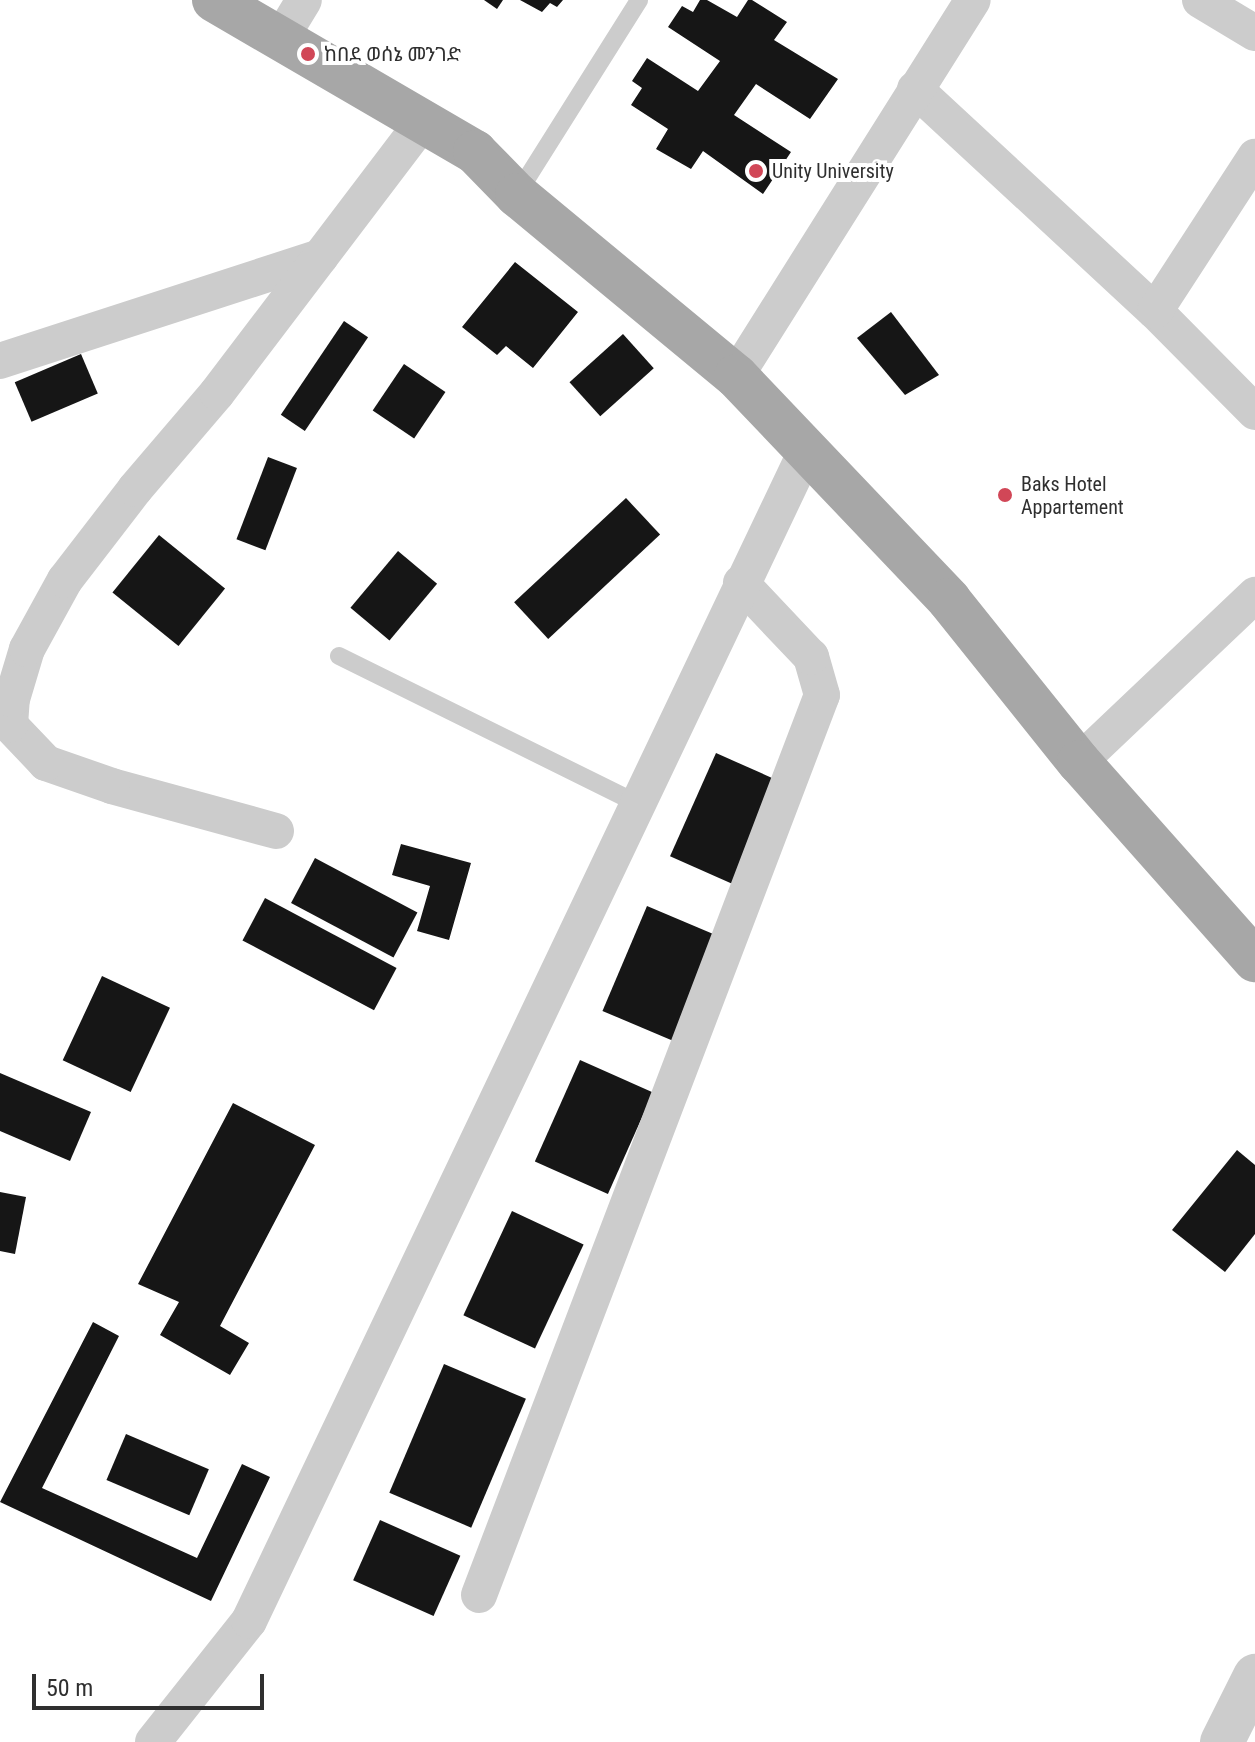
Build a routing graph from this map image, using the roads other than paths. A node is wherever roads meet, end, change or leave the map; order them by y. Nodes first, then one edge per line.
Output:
1 (214, 0) edge
2 (304, 0) edge
3 (639, 0) edge
4 (973, 0) edge
5 (1200, 0) edge
6 (1255, 33) edge
7 (281, 38) junction
8 (915, 89) junction
9 (423, 122) junction
10 (1255, 157) edge
11 (517, 195) junction
12 (321, 257) junction
13 (1155, 311) junction
14 (0, 361) edge
15 (736, 376) junction
16 (1255, 412) edge
17 (807, 449) junction
18 (741, 583) junction
19 (1255, 595) edge
20 (339, 656) dead end
21 (1079, 762) junction
22 (637, 803) junction
23 (276, 831) dead end
24 (1255, 960) edge
25 (479, 1595) dead end
26 (1255, 1676) edge
27 (153, 1742) edge
28 (1222, 1742) edge

1 - 7 main road
2 - 7 street
3 - 11 lane
4 - 8 street
5 - 6 street
7 - 9 main road
8 - 13 street
8 - 15 street
9 - 11 main road
9 - 12 street
10 - 13 street
11 - 15 main road
12 - 14 street
12 - 23 street
13 - 16 street
15 - 17 main road
17 - 18 street
17 - 21 main road
18 - 22 street
18 - 25 street
19 - 21 street
20 - 22 lane
21 - 24 main road
22 - 27 street
26 - 28 street

